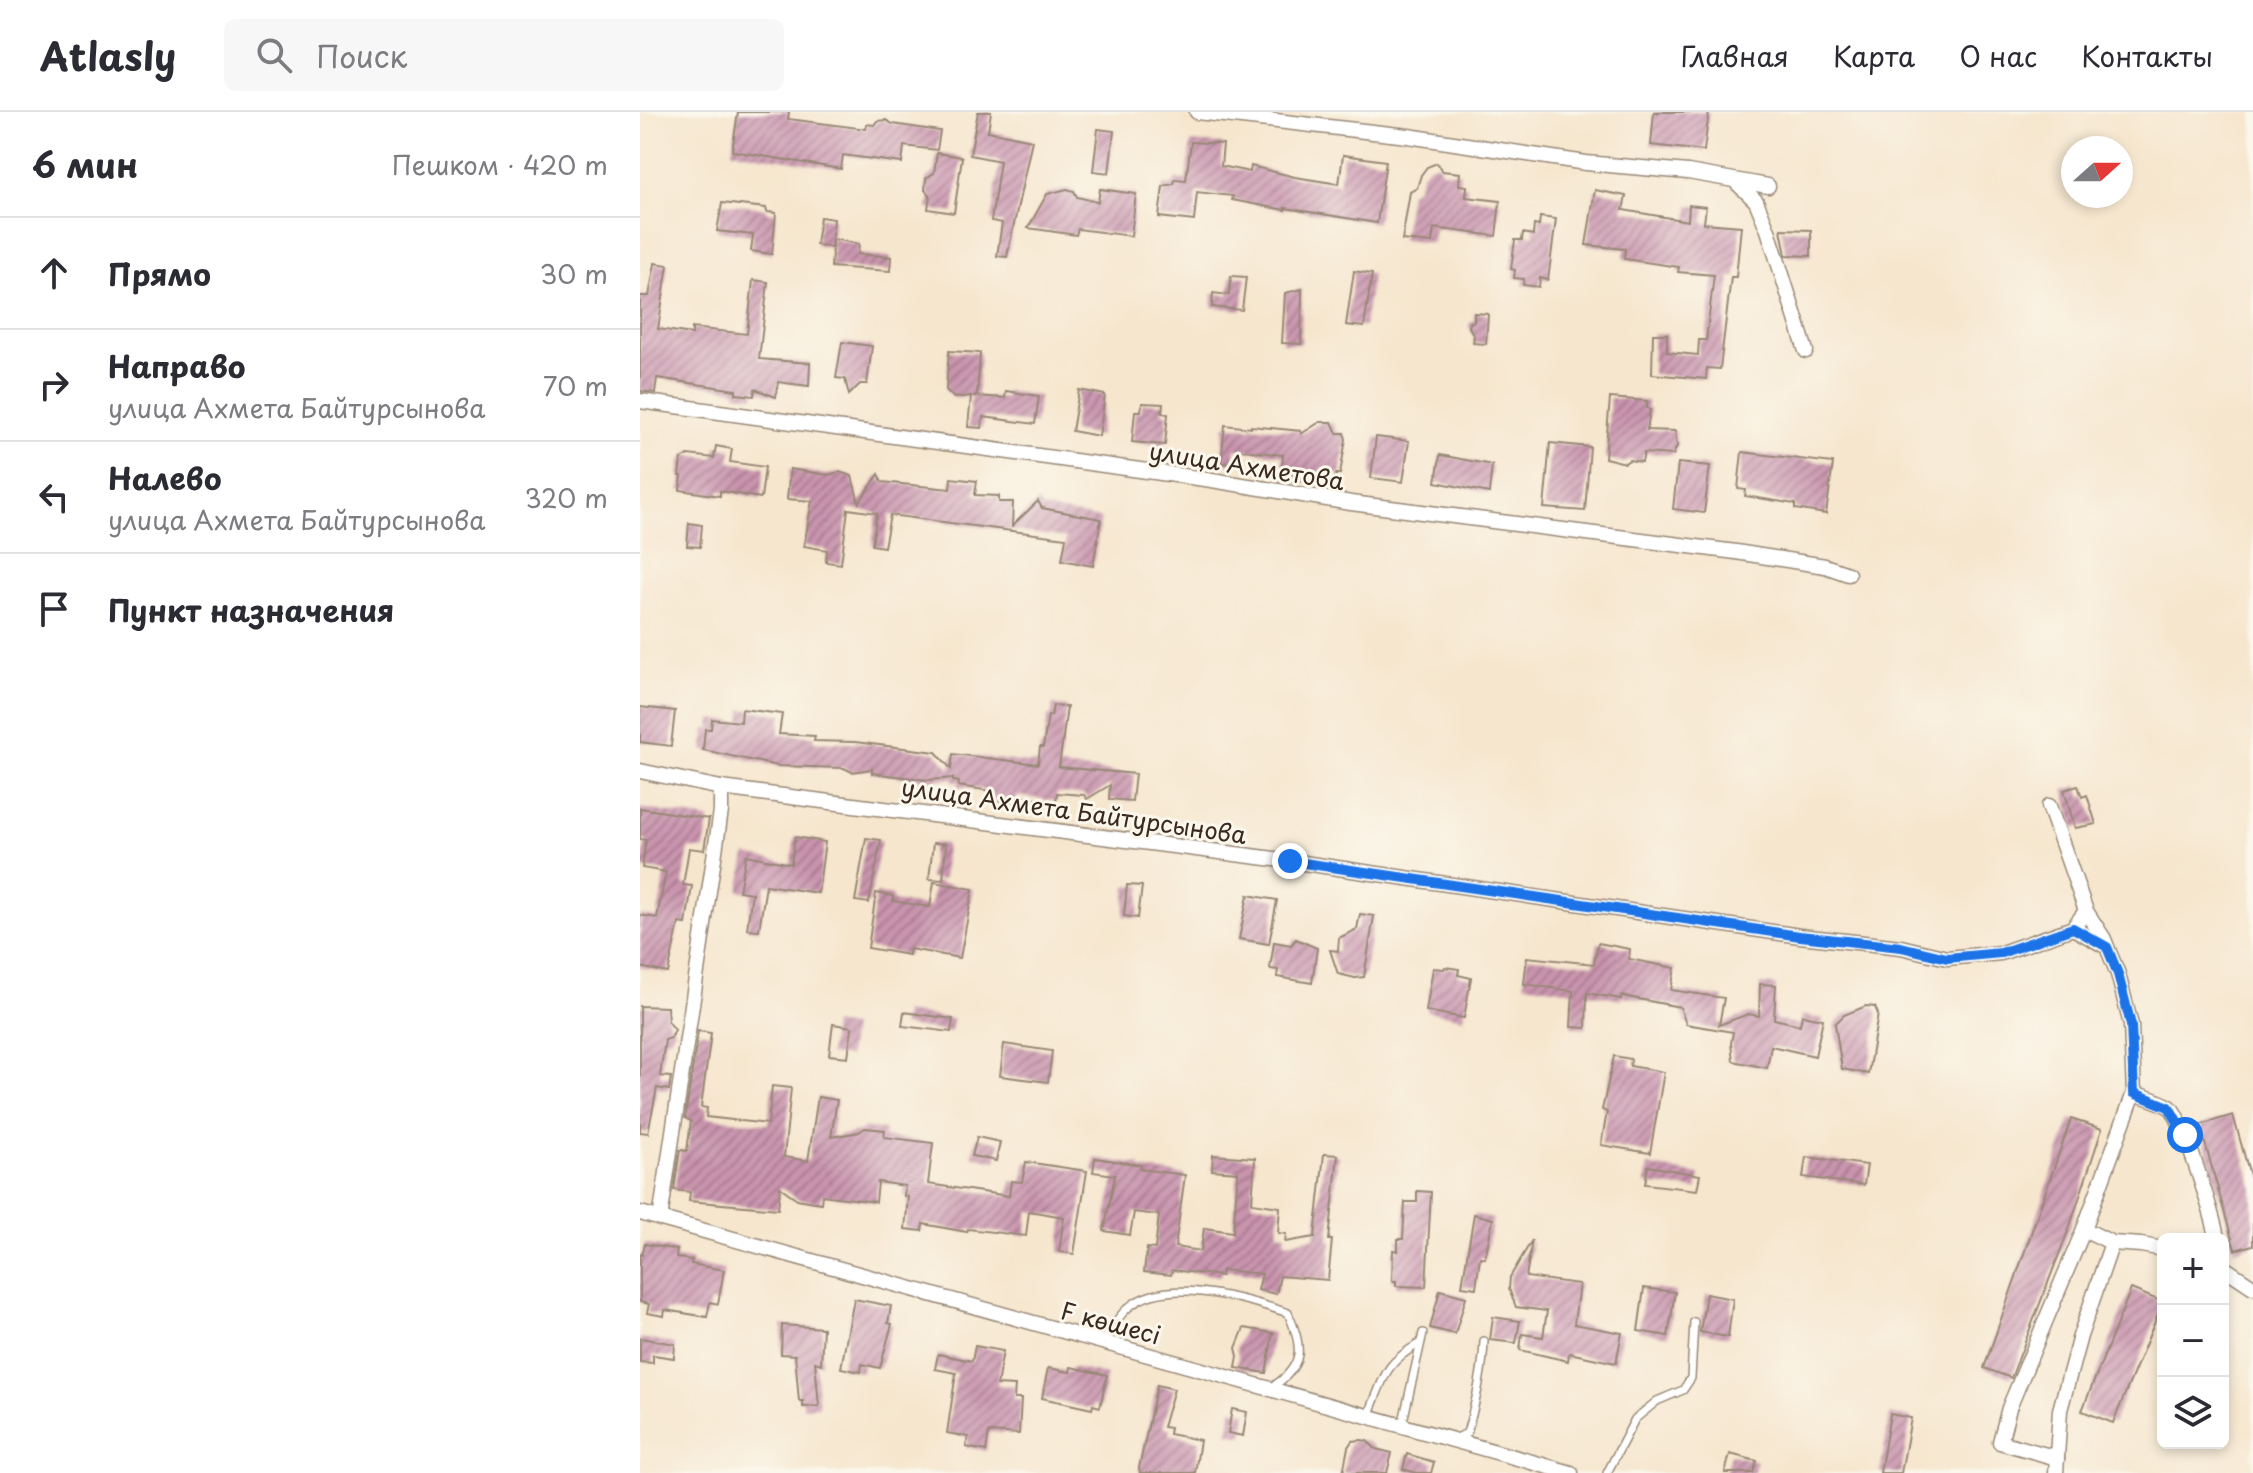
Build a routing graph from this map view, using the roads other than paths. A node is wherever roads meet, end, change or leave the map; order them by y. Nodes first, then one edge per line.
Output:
1 (1197, 112) edge
2 (1737, 182) junction
3 (1768, 186) dead end
4 (1806, 351) dead end
5 (640, 401) edge
6 (1848, 574) dead end
7 (640, 771) edge
8 (721, 788) junction
9 (2049, 806) dead end
10 (2086, 911) junction
11 (2073, 928) junction
12 (2107, 947) junction
13 (2134, 1093) junction
14 (640, 1213) edge
15 (660, 1219) junction
16 (2084, 1229) junction
17 (2215, 1233) edge
18 (2112, 1243) junction
19 (2157, 1248) edge
20 (2229, 1271) edge
21 (2253, 1287) edge
22 (1694, 1322) dead end
23 (1423, 1333) dead end
24 (1484, 1341) dead end
25 (1102, 1342) junction
26 (1420, 1343) junction
27 (1270, 1388) junction
28 (1368, 1416) junction
29 (1402, 1426) junction
30 (1454, 1441) junction
31 (2057, 1466) edge
32 (1571, 1473) edge
33 (1607, 1473) edge

1 - 2 street
2 - 3 street
2 - 4 street
5 - 6 street, улица Ахметова
7 - 8 street, улица Ахмета Байтурсынова
8 - 11 street, улица Ахмета Байтурсынова
8 - 15 street
9 - 10 street
10 - 11 street
10 - 12 street
11 - 12 street
12 - 13 street
13 - 16 street
13 - 17 street
14 - 15 street, F көшесі
15 - 25 street, F көшесі
16 - 18 street
16 - 31 street
18 - 19 street
18 - 31 street
20 - 21 street
22 - 33 lane
23 - 26 lane
24 - 30 lane
25 - 27 street, F көшесі
25 - 27 lane
26 - 28 lane
26 - 29 lane
27 - 28 street, F көшесі
28 - 29 street, F көшесі
29 - 30 street, F көшесі
30 - 32 street, F көшесі

